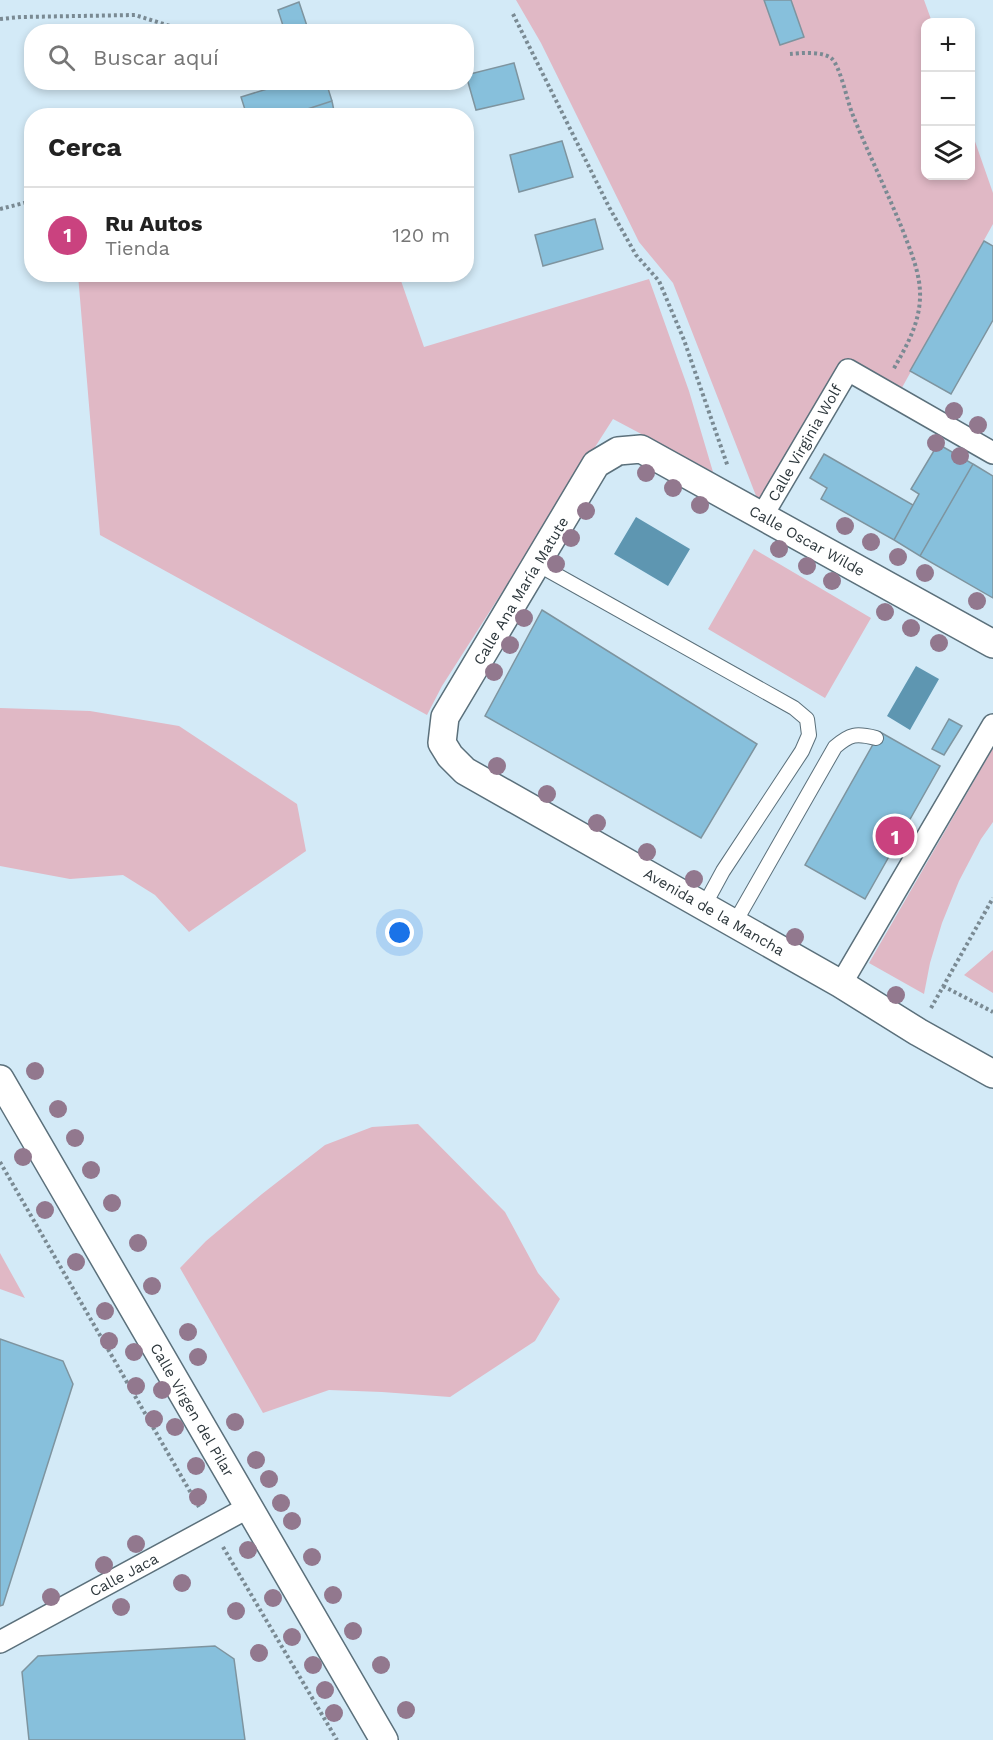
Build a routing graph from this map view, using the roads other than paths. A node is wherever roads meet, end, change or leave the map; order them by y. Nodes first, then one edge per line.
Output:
1 (618, 451) joint
2 (993, 453) edge
3 (752, 511) junction
4 (537, 564) junction
5 (993, 644) edge
6 (993, 725) edge
7 (876, 738) dead end
8 (442, 743) joint
9 (704, 906) junction
10 (734, 924) junction
11 (841, 984) junction
12 (993, 1074) edge
13 (0, 1079) edge
14 (249, 1508) junction
15 (0, 1642) edge
16 (384, 1740) edge

1 - 3 street, Calle Oscar Wilde
1 - 4 street, Calle Ana María Matute
2 - 3 street, Calle Virginia Wolf
3 - 5 street, Calle Oscar Wilde
4 - 8 street, Calle Ana María Matute
4 - 9 lane
6 - 11 street
7 - 10 lane
8 - 9 street, Avenida de la Mancha
9 - 10 street, Avenida de la Mancha
10 - 11 street, Avenida de la Mancha
11 - 12 street, Avenida de la Mancha
13 - 14 street, Calle Virgen del Pilar
14 - 15 street, Calle Jaca
14 - 16 street, Calle Virgen del Pilar

